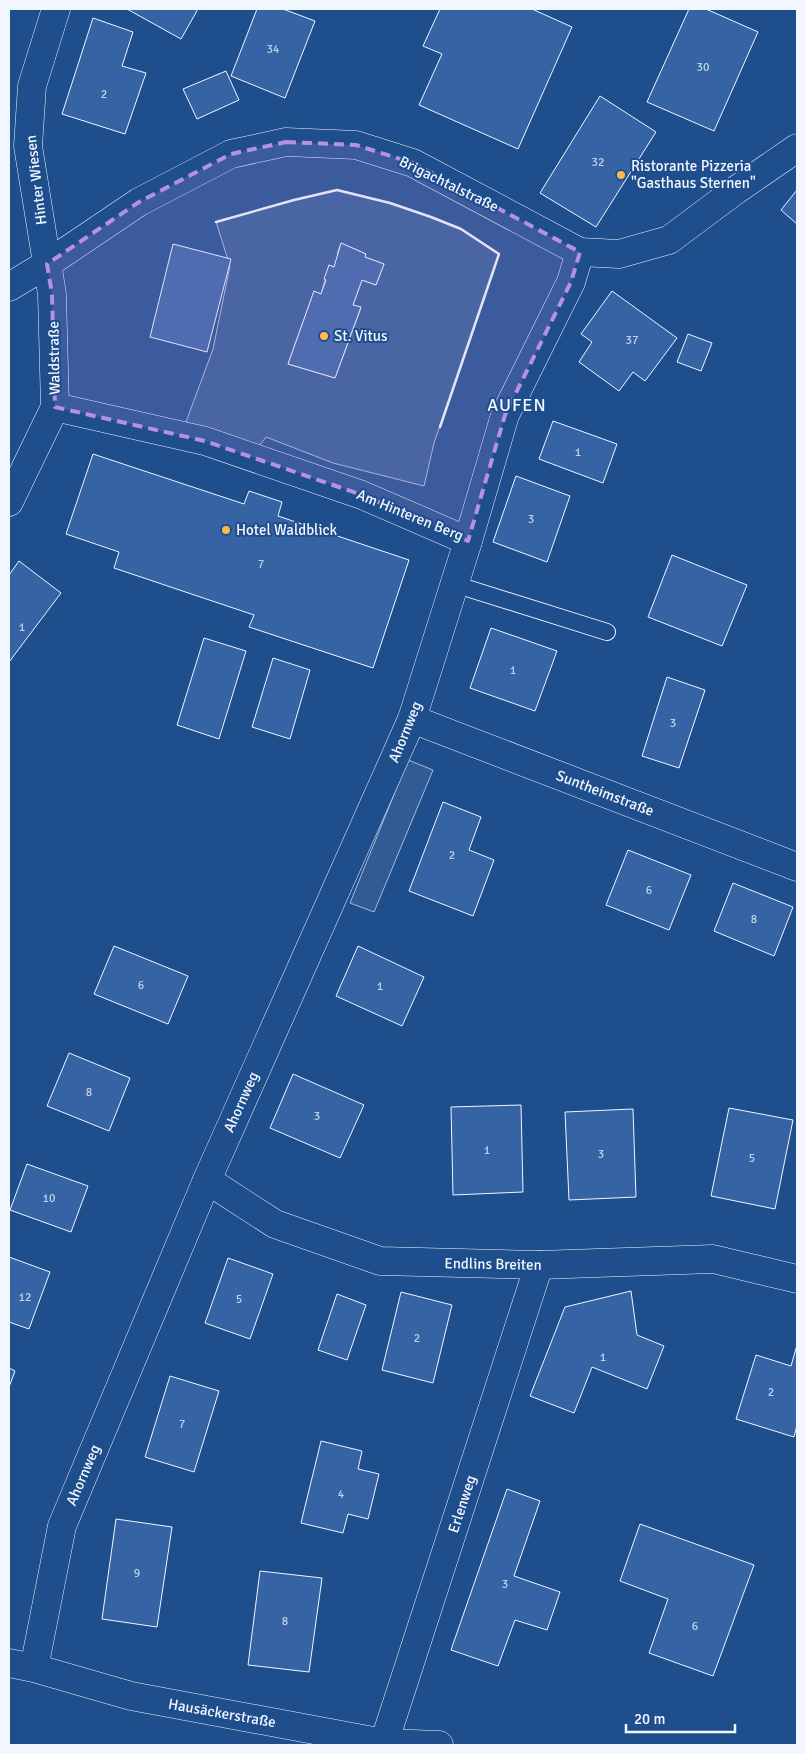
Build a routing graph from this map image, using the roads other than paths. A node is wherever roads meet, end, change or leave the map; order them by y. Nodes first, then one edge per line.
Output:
1 (56, 9) edge
2 (797, 148) edge
3 (580, 252) junction
4 (47, 264) junction
5 (9, 288) edge
6 (55, 407) junction
7 (9, 502) edge
8 (468, 541) junction
9 (454, 584) junction
10 (607, 632) dead end
11 (412, 719) junction
12 (797, 867) edge
13 (206, 1180) junction
14 (539, 1266) junction
15 (797, 1279) edge
16 (21, 1666) edge
17 (384, 1743) junction
18 (439, 1745) edge

1 - 4 street, Hinter Wiesen
2 - 3 street, Brigachtalstraße
3 - 4 street, Brigachtalstraße
3 - 8 street, Am Hinteren Berg
4 - 5 street, Brigachtalstraße
4 - 6 street, Waldstraße
6 - 7 street, Waldstraße
6 - 8 street, Am Hinteren Berg
8 - 9 street, Ahornweg
9 - 10 lane
9 - 11 street, Ahornweg
11 - 12 street, Suntheimstraße
11 - 13 street, Ahornweg
13 - 14 street, Endlins Breiten
13 - 16 street, Ahornweg
14 - 15 street, Endlins Breiten
14 - 17 street, Erlenweg
16 - 17 street, Hausäckerstraße
17 - 18 street, Hausäckerstraße

